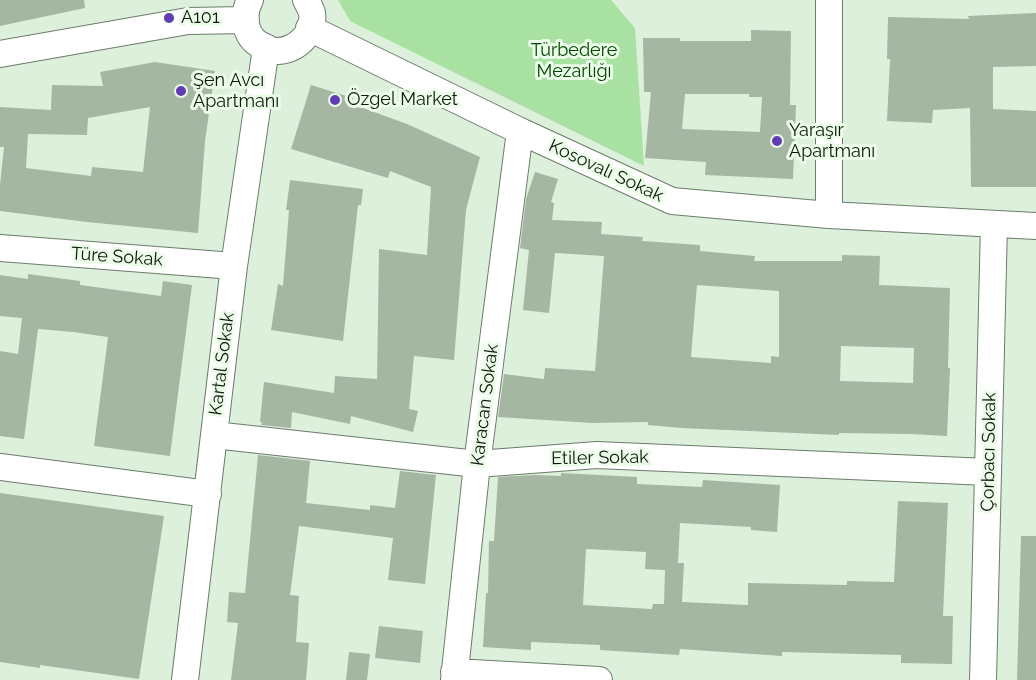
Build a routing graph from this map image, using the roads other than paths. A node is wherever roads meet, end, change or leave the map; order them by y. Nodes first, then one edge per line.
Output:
1 (306, 0) edge
2 (829, 0) edge
3 (248, 10) edge
4 (309, 28) junction
5 (266, 48) junction
6 (0, 54) edge
7 (520, 131) junction
8 (829, 215) junction
9 (994, 224) junction
10 (1036, 226) edge
11 (0, 248) edge
12 (234, 266) junction
13 (214, 435) junction
14 (477, 464) junction
15 (0, 467) edge
16 (988, 472) junction
17 (208, 494) junction
18 (454, 676) edge
19 (185, 680) edge
20 (599, 680) edge
21 (983, 680) edge

1 - 4 street
2 - 8 street
3 - 5 street
3 - 6 street
4 - 5 street
4 - 7 street, Kosovalı Sokak
5 - 12 street, Kartal Sokak
7 - 8 street, Kosovalı Sokak
7 - 14 street, Karacan Sokak
8 - 9 street, Kosovalı Sokak
9 - 10 street, Kosovalı Sokak
9 - 16 street, Çorbacı Sokak
11 - 12 street, Türe Sokak
12 - 13 street, Kartal Sokak
13 - 14 street, Etiler Sokak
13 - 17 street, Kartal Sokak
14 - 16 street, Etiler Sokak
14 - 18 street, Karacan Sokak
15 - 17 street
16 - 21 street, Çorbacı Sokak
17 - 19 street, Kartal Sokak
18 - 20 street

